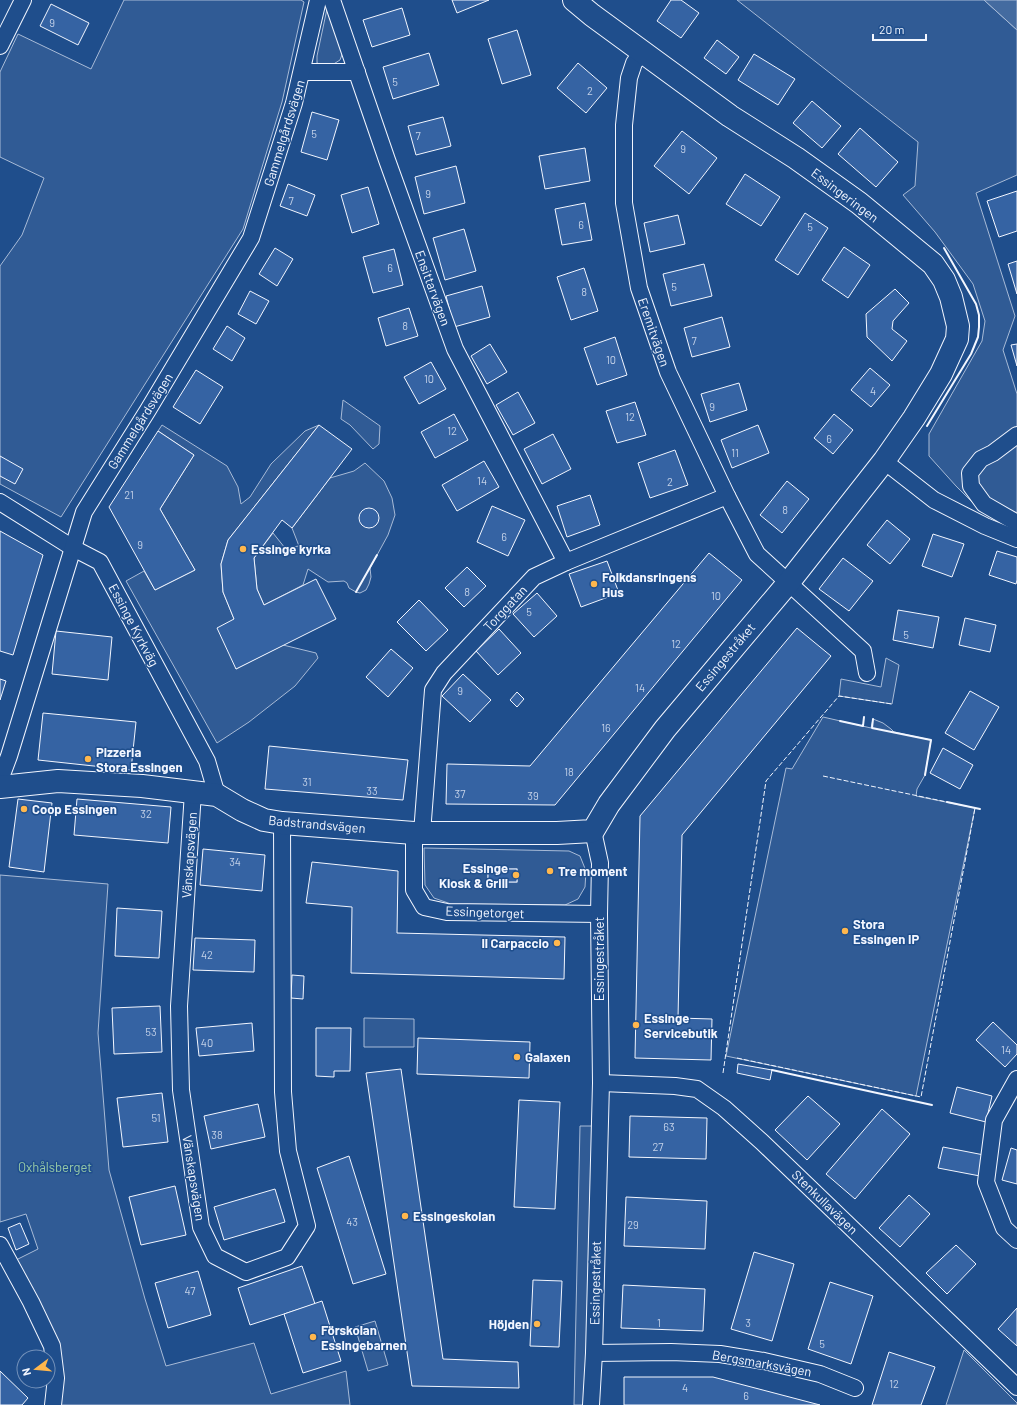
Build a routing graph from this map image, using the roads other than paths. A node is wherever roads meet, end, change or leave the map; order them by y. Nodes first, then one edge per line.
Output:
1 (23, 0) edge
2 (318, 0) edge
3 (332, 0) edge
4 (574, 0) edge
5 (0, 46) edge
6 (642, 52) junction
7 (302, 72) junction
8 (357, 72) junction
9 (1017, 435) edge
10 (884, 461) junction
11 (727, 496) junction
12 (0, 502) edge
13 (1017, 523) edge
14 (1017, 539) edge
15 (74, 548) junction
16 (566, 562) junction
17 (788, 582) junction
18 (867, 673) dead end
19 (0, 780) edge
20 (0, 786) edge
21 (193, 792) junction
22 (217, 795) junction
23 (282, 823) junction
24 (593, 831) junction
25 (418, 833) junction
26 (598, 914) junction
27 (1017, 1079) edge
28 (601, 1084) junction
29 (1017, 1240) edge
30 (0, 1245) edge
31 (594, 1353) junction
32 (1017, 1387) edge
33 (855, 1388) dead end
34 (52, 1405) edge
35 (591, 1405) edge

1 - 5 street
2 - 7 street, Gammelgårdsvägen
3 - 8 street, Ensittarvägen
4 - 6 street, Essingeringen
6 - 10 street, Essingeringen
6 - 11 street, Eremitvägen
7 - 8 street, Gammelgårdsvägen
7 - 15 street, Gammelgårdsvägen
8 - 16 street, Ensittarvägen
9 - 13 street
10 - 14 street
10 - 17 street, Essingestråket
11 - 16 street, Torggatan
11 - 17 street, Eremitvägen
12 - 15 street, Essinge Kyrkväg
15 - 19 street, Gammelgårdsvägen
15 - 22 street, Essinge Kyrkväg
16 - 25 street, Torggatan
17 - 18 street
17 - 24 street, Essingestråket
20 - 21 street, Badstrandsvägen
21 - 22 street, Badstrandsvägen
21 - 23 street, Vänskapsvägen
22 - 23 street, Badstrandsvägen
23 - 25 street, Badstrandsvägen
24 - 25 street, Badstrandsvägen
24 - 26 street, Essingestråket
25 - 26 street, Essingetorget
26 - 28 street, Essingestråket
27 - 29 street
28 - 31 street, Essingestråket
28 - 32 street, Stenkullavägen
30 - 34 street
31 - 33 street, Bergsmarksvägen
31 - 35 street, Essingestråket

